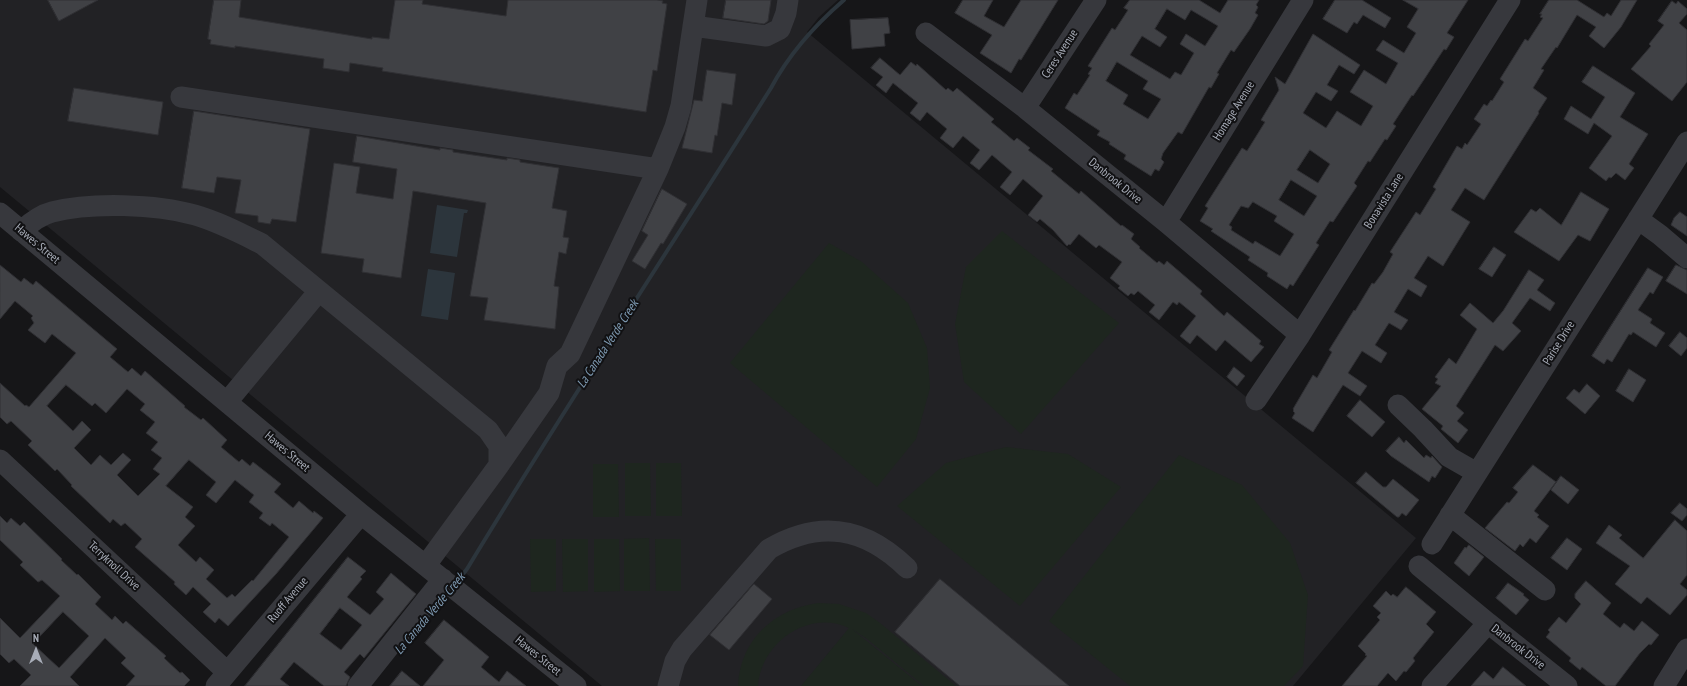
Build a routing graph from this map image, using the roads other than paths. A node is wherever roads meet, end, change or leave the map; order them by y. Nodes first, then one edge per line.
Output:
1 (697, 0) edge
2 (788, 0) edge
3 (1096, 0) edge
4 (1303, 0) edge
5 (1510, 0) edge
6 (693, 26) junction
7 (926, 33) dead end
8 (181, 97) dead end
9 (1025, 108) junction
10 (1687, 142) edge
11 (658, 169) junction
12 (0, 213) edge
13 (1638, 219) junction
14 (1166, 222) junction
15 (21, 231) junction
16 (1687, 258) edge
17 (319, 291) junction
18 (1300, 335) junction
19 (1256, 400) dead end
20 (227, 402) junction
21 (1398, 405) dead end
22 (0, 460) edge
23 (499, 466) junction
24 (1477, 473) junction
25 (361, 514) junction
26 (1450, 515) junction
27 (1432, 544) dead end
28 (426, 566) junction
29 (1419, 566) dead end
30 (907, 568) dead end
31 (449, 584) junction
32 (1545, 590) dead end
33 (1488, 623) junction
34 (1687, 649) edge
35 (222, 679) edge
36 (358, 686) edge
37 (576, 686) edge
38 (668, 686) edge
39 (1432, 686) edge
40 (1567, 686) edge
41 (1664, 686) edge

1 - 6 street
2 - 6 street
3 - 9 street, Ceres Avenue
4 - 14 street, Homage Avenue
5 - 18 street, Bonavista Lane
6 - 11 street
7 - 9 street, Danbrook Drive
8 - 11 street
9 - 14 street, Danbrook Drive
10 - 13 street, Parise Drive
11 - 23 street
12 - 15 street, Hawes Street
13 - 16 street
13 - 24 street, Parise Drive
14 - 18 street, Danbrook Drive
15 - 17 street
15 - 20 street, Hawes Street
17 - 20 street
17 - 23 street
18 - 19 street, Bonavista Lane
20 - 25 street, Hawes Street
21 - 24 street
22 - 35 street, Terryknoll Drive
23 - 28 street
24 - 26 street, Parise Drive
25 - 28 street, Hawes Street
25 - 35 street, Ruoff Avenue
26 - 27 street, Parise Drive
26 - 32 street
28 - 31 street, Hawes Street
29 - 33 street
30 - 38 street
31 - 36 street
31 - 37 street, Hawes Street
33 - 39 street
33 - 40 street, Danbrook Drive
34 - 41 street

